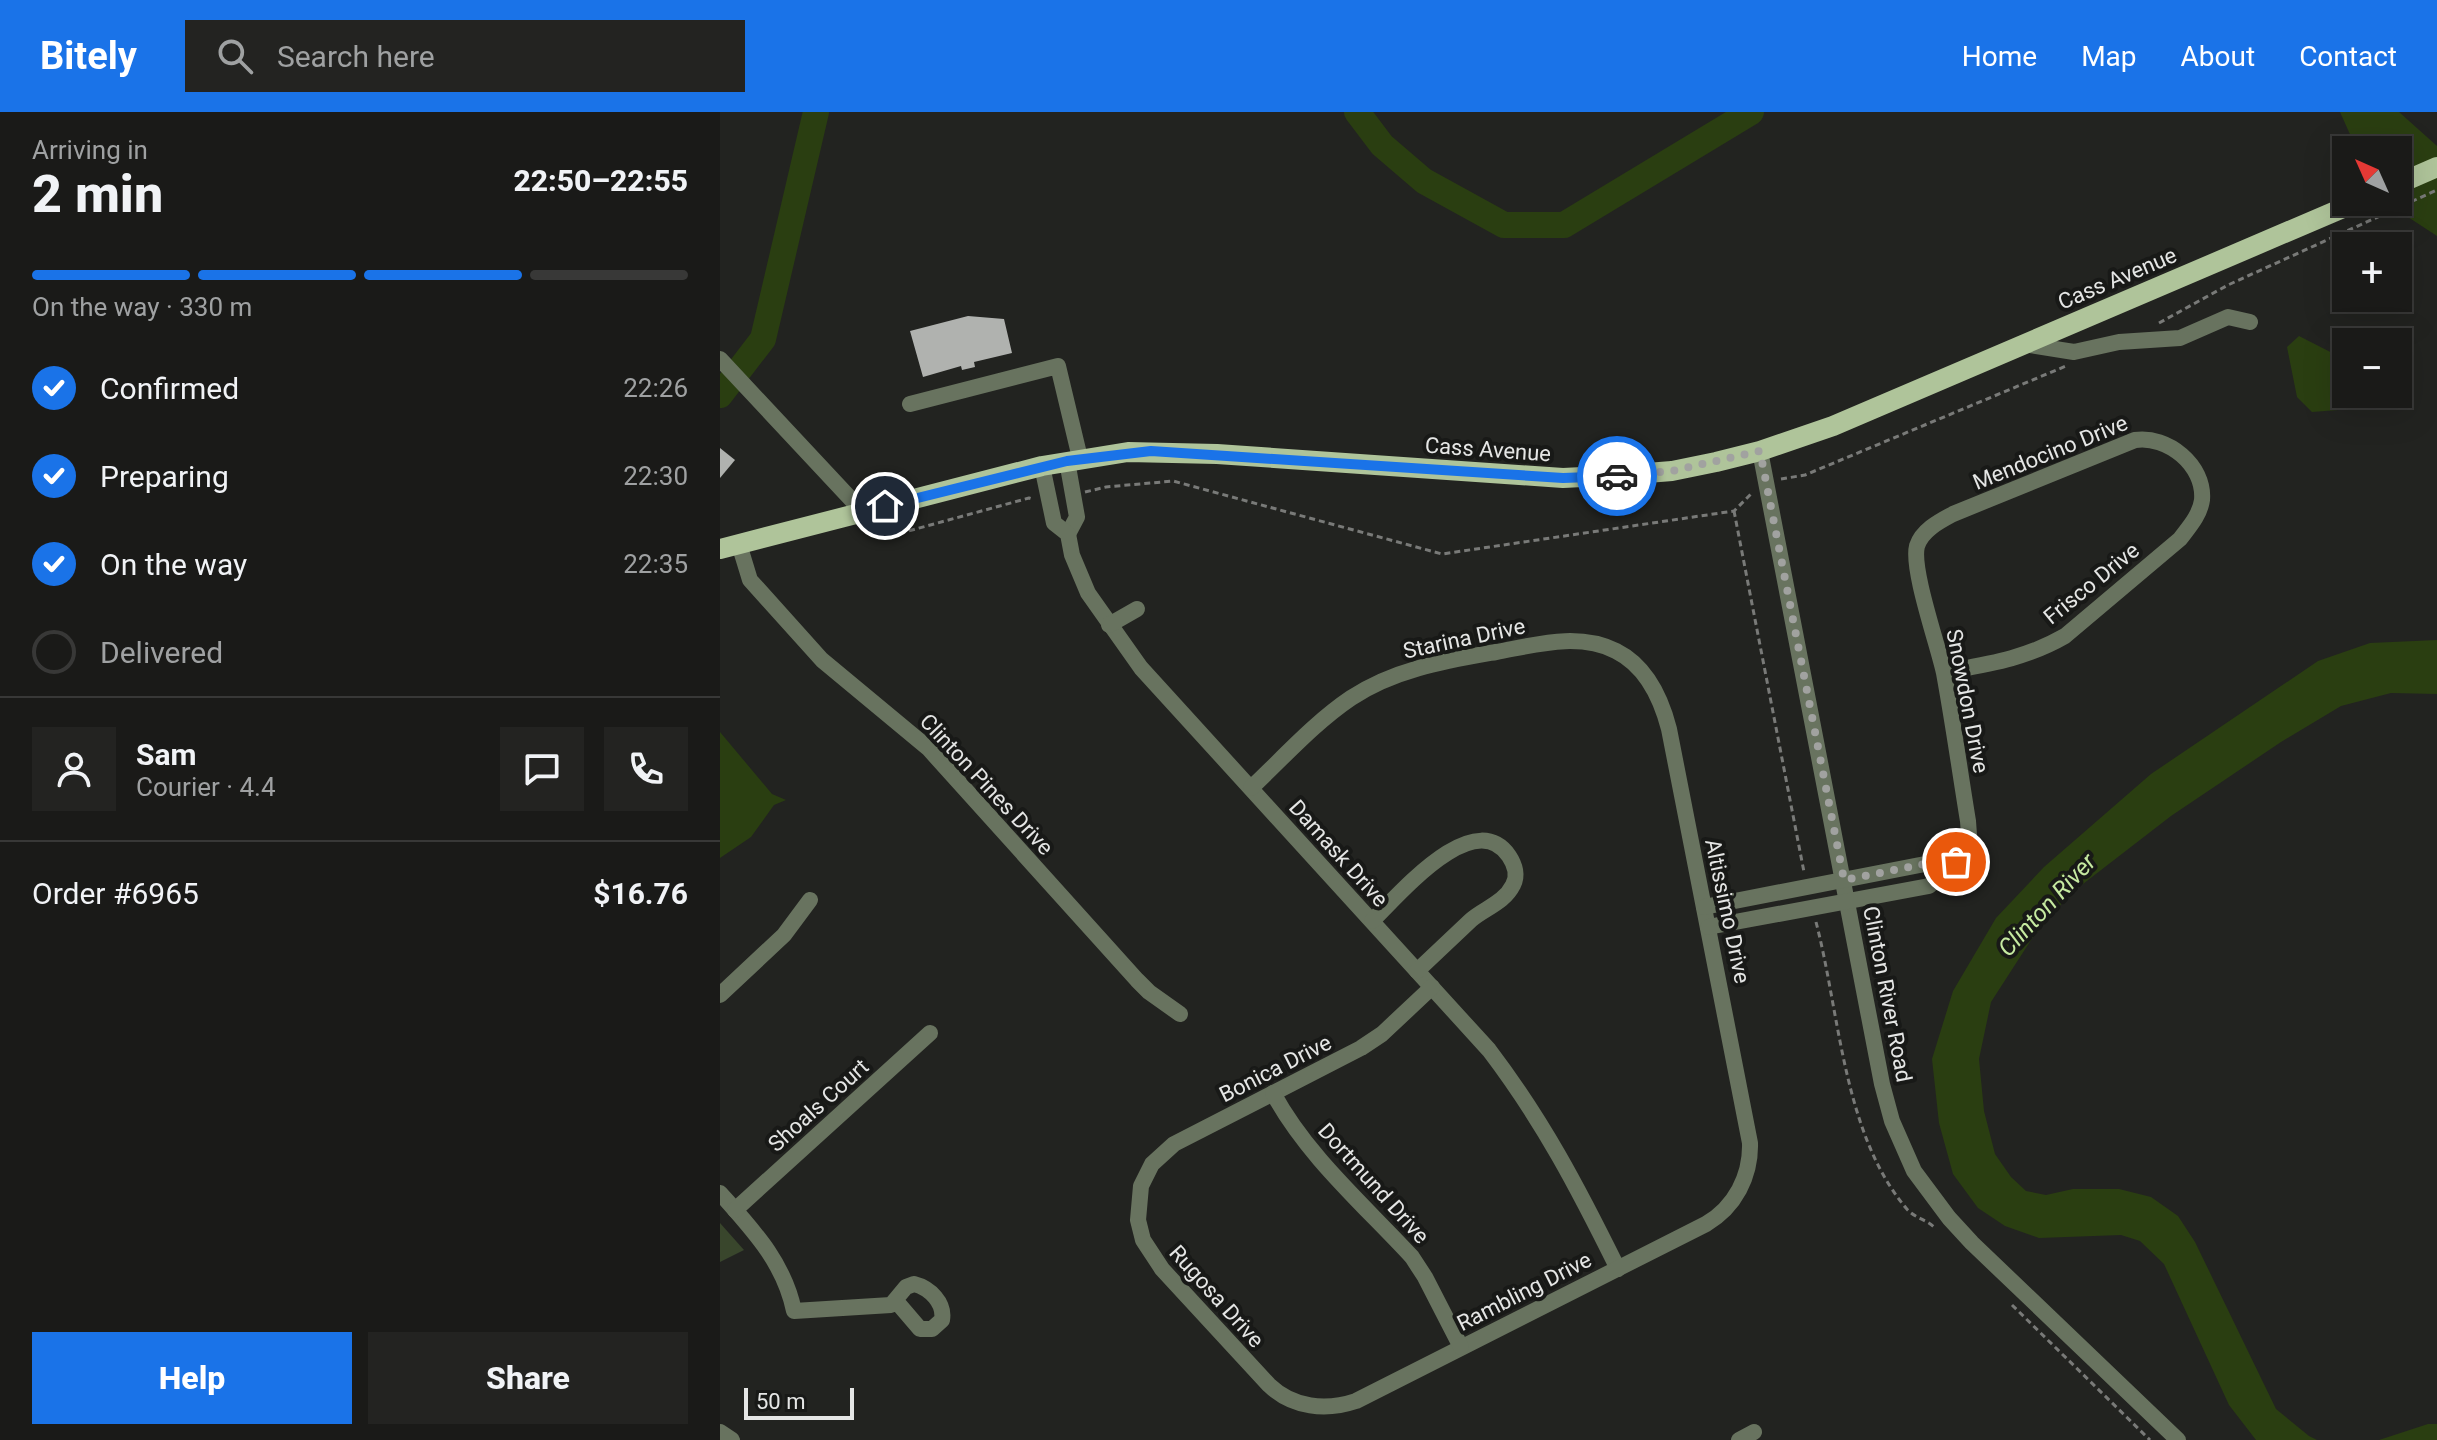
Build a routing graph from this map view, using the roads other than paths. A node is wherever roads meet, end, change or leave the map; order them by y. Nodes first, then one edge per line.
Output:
1 (2437, 167) edge
2 (2412, 178) edge
3 (2332, 213) edge
4 (2250, 322) dead end
5 (2024, 344) junction
6 (720, 359) edge
7 (910, 404) dead end
8 (1760, 451) junction
9 (1074, 460) junction
10 (2191, 465) joint
11 (1042, 466) junction
12 (862, 511) junction
13 (1068, 534) junction
14 (1924, 534) joint
15 (730, 546) edge
16 (1137, 609) dead end
17 (1109, 625) junction
18 (1627, 658) joint
19 (1944, 672) junction
20 (1251, 788) junction
21 (1946, 869) junction
22 (1844, 880) junction
23 (810, 900) dead end
24 (1847, 901) junction
25 (1704, 907) junction
26 (1372, 921) junction
27 (1708, 927) junction
28 (1417, 971) junction
29 (1432, 987) junction
30 (720, 995) edge
31 (1180, 1014) dead end
32 (930, 1033) dead end
33 (1273, 1093) junction
34 (1742, 1185) joint
35 (1141, 1186) joint
36 (720, 1193) edge
37 (735, 1210) junction
38 (1618, 1269) junction
39 (896, 1301) dead end
40 (1461, 1347) junction
41 (1309, 1405) joint
42 (720, 1432) edge
43 (732, 1440) edge
44 (2178, 1440) edge

1 - 2 main road
3 - 5 main road, Cass Avenue
4 - 5 street
5 - 8 main road, Cass Avenue
6 - 12 street
7 - 9 street
8 - 9 main road, Cass Avenue
8 - 22 street, Clinton River Road
9 - 11 main road, Cass Avenue
9 - 13 street
10 - 14 street, Mendocino Drive
10 - 19 street, Frisco Drive
11 - 12 main road, Cass Avenue
11 - 13 street, Damask Drive
12 - 15 main road, Cass Avenue
13 - 17 street, Damask Drive
14 - 19 street, Snowdon Drive
15 - 31 street, Clinton Pines Drive
16 - 17 street
17 - 20 street, Damask Drive
18 - 20 street, Starina Drive
18 - 25 street, Altissimo Drive
19 - 21 street, Snowdon Drive
20 - 26 street, Damask Drive
21 - 22 street
21 - 24 street, Snowdon Drive
22 - 24 street, Clinton River Road
22 - 25 street
23 - 30 street
24 - 27 street, Snowdon Drive
24 - 44 street, Clinton River Road
25 - 27 street, Altissimo Drive
26 - 28 street, Damask Drive
26 - 28 street
27 - 34 street, Altissimo Drive
28 - 29 street, Damask Drive
29 - 33 street, Bonica Drive
29 - 38 street, Damask Drive
32 - 37 street, Shoals Court
33 - 35 street, Bonica Drive
33 - 40 street, Dortmund Drive
34 - 38 street, Rambling Drive
35 - 41 street, Rugosa Drive
36 - 37 street
37 - 39 street
38 - 40 street, Rambling Drive
40 - 41 street, Rambling Drive
42 - 43 street

